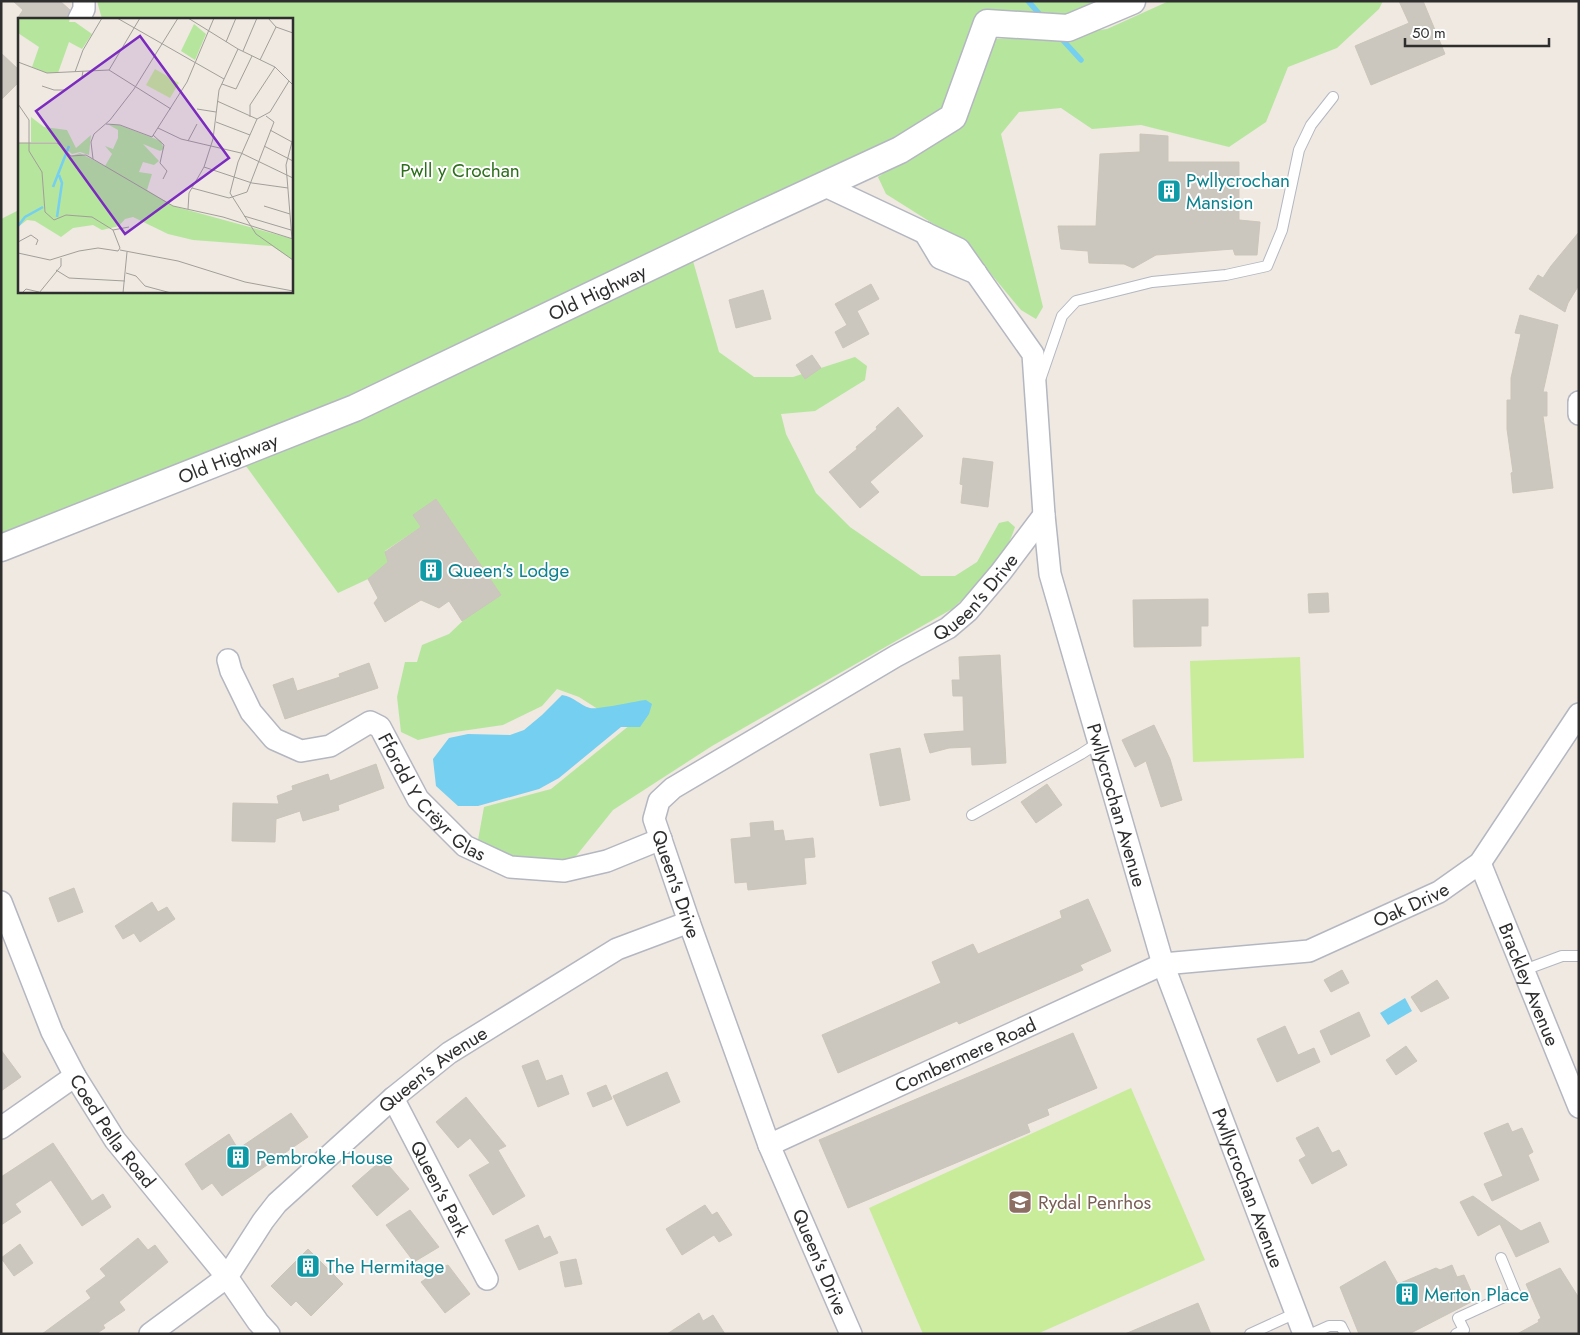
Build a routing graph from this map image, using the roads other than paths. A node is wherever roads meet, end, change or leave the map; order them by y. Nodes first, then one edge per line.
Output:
1 (84, 1) edge
2 (1132, 1) edge
3 (79, 18) edge
4 (1333, 97) dead end
5 (822, 186) junction
6 (1035, 392) junction
7 (1579, 402) edge
8 (1579, 414) edge
9 (1044, 515) junction
10 (1, 548) edge
11 (228, 660) dead end
12 (1579, 714) edge
13 (1098, 743) junction
14 (972, 814) dead end
15 (661, 839) junction
16 (1480, 862) junction
17 (1, 902) edge
18 (688, 922) junction
19 (1579, 956) edge
20 (1162, 964) junction
21 (1524, 970) junction
22 (75, 1076) junction
23 (393, 1098) junction
24 (1579, 1107) edge
25 (1, 1128) edge
26 (770, 1145) junction
27 (1501, 1258) dead end
28 (227, 1277) junction
29 (487, 1279) dead end
30 (1296, 1313) junction
31 (150, 1334) edge
32 (269, 1334) edge
33 (851, 1334) edge
34 (1250, 1334) edge
35 (1304, 1334) edge
36 (1311, 1334) edge
37 (1345, 1334) edge
38 (1456, 1334) edge

1 - 3 street
2 - 5 street, Old Highway
4 - 6 lane
5 - 6 street, Pwllycrochan Avenue
5 - 10 street, Old Highway
6 - 9 street, Pwllycrochan Avenue
7 - 8 street
9 - 13 street, Pwllycrochan Avenue
9 - 15 street, Queen's Drive
11 - 15 street, Ffordd Y Crëyr Glas
12 - 16 street, Oak Drive
13 - 14 lane
13 - 20 street, Pwllycrochan Avenue
15 - 18 street, Queen's Drive
16 - 20 street, Oak Drive
16 - 21 street, Brackley Avenue
17 - 22 street, Coed Pella Road
18 - 23 street, Queen's Avenue
18 - 26 street, Queen's Drive
19 - 21 lane
20 - 26 street, Combermere Road
20 - 30 street, Pwllycrochan Avenue
21 - 24 street, Brackley Avenue
22 - 25 street
22 - 28 street, Coed Pella Road
23 - 28 street, Queen's Avenue
23 - 29 street, Queen's Park
26 - 33 street, Queen's Drive
27 - 38 lane
28 - 31 street
28 - 32 street, Coed Pella Road
30 - 34 lane
30 - 35 street, Pwllycrochan Avenue
36 - 37 lane

